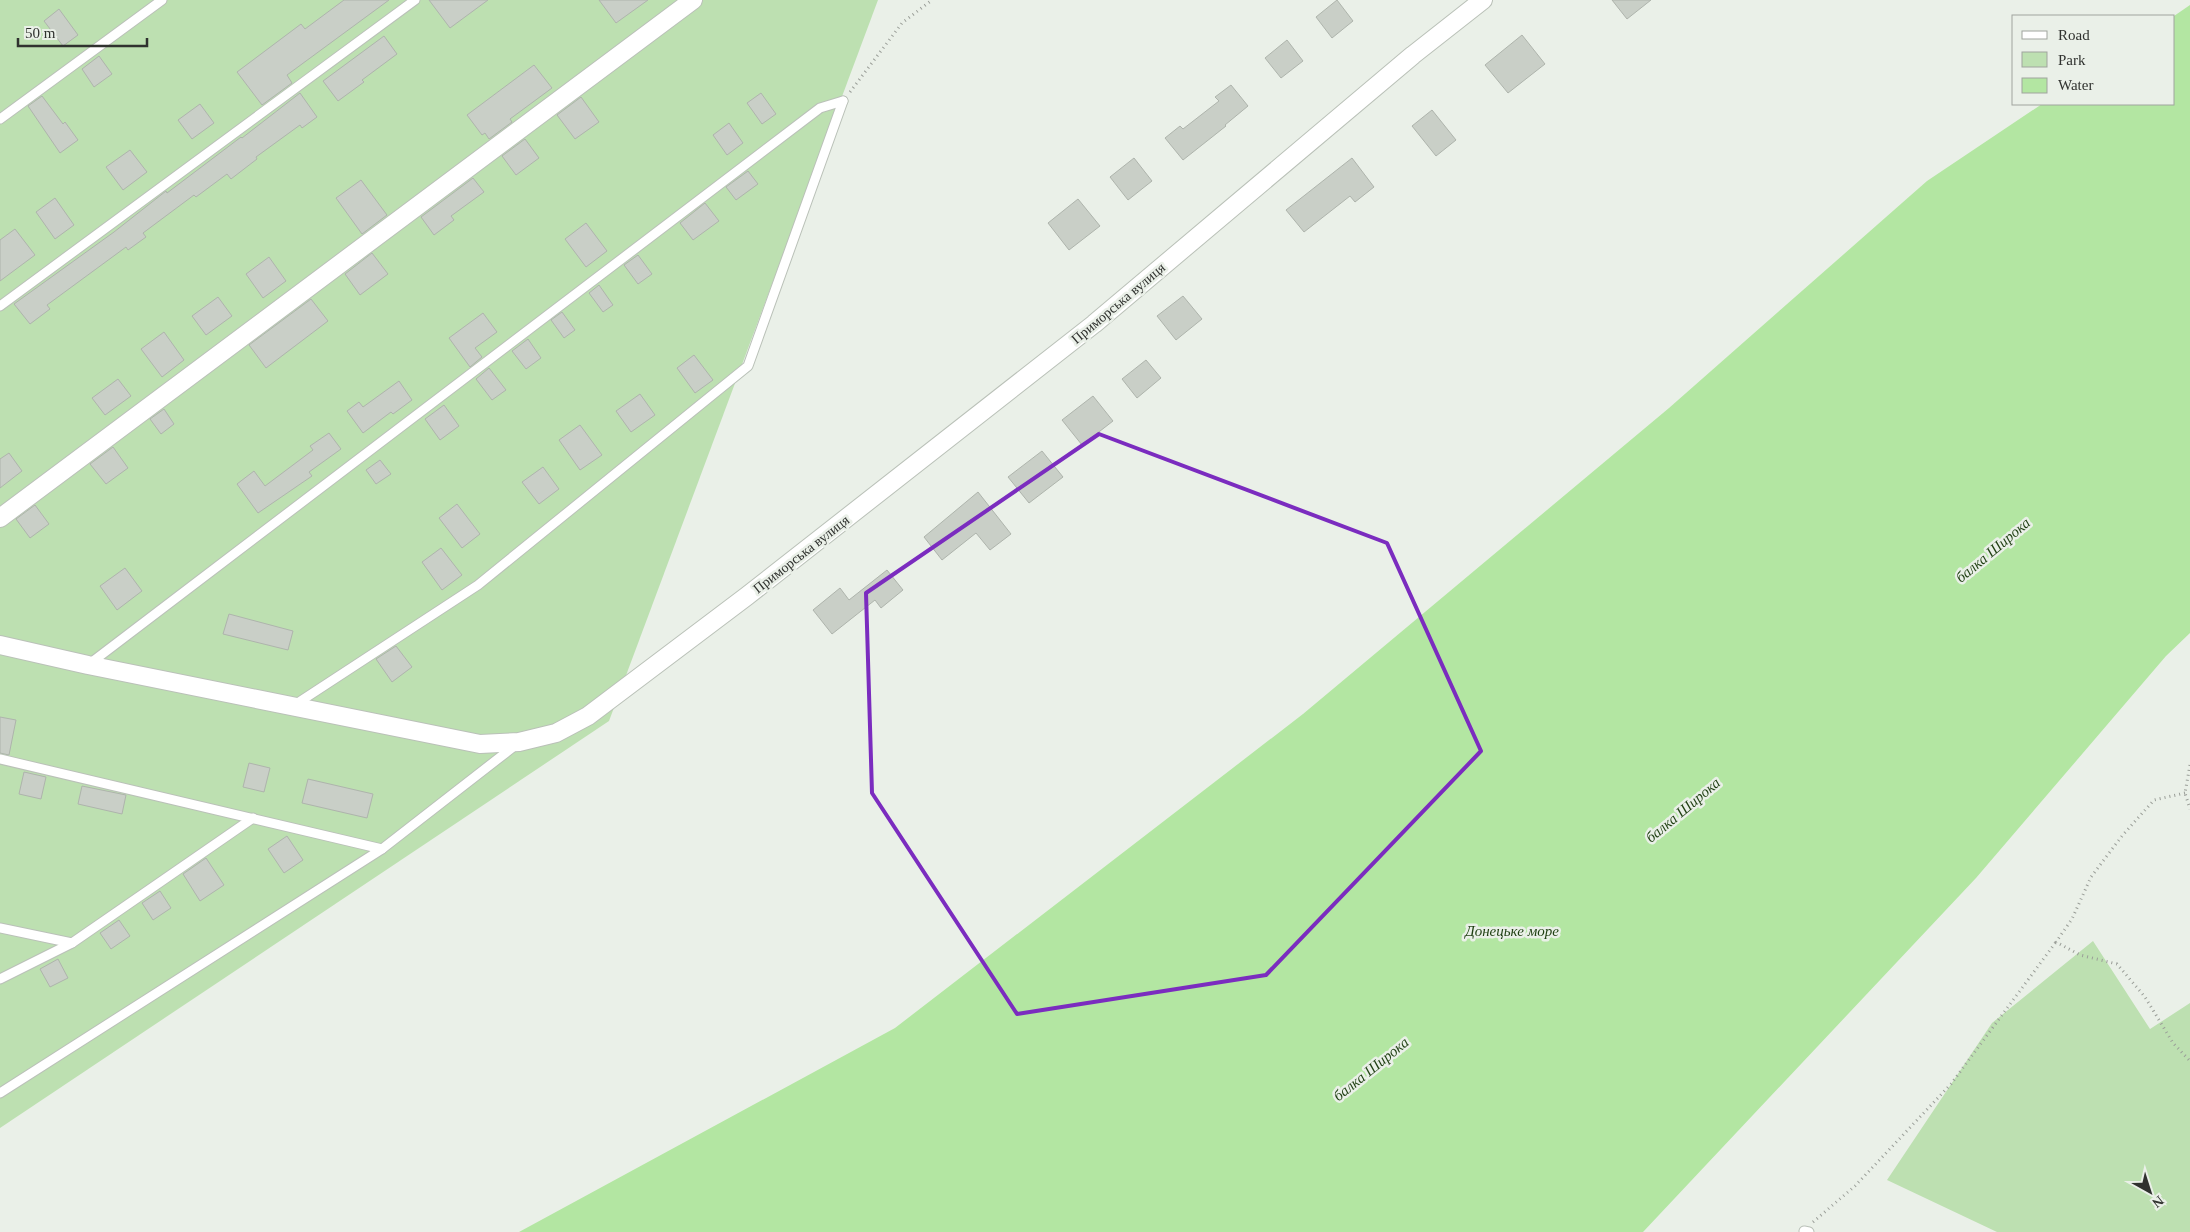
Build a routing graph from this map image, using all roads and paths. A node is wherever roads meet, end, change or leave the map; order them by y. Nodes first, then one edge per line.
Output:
1 (162, 0) edge
2 (416, 0) edge
3 (693, 0) edge
4 (932, 0) edge
5 (1483, 0) edge
6 (843, 101) junction
7 (0, 119) edge
8 (0, 306) edge
9 (0, 518) edge
10 (0, 645) edge
11 (88, 664) junction
12 (293, 706) junction
13 (519, 742) junction
14 (0, 759) edge
15 (2190, 765) edge
16 (2185, 793) junction
17 (2190, 809) edge
18 (253, 818) junction
19 (382, 848) junction
20 (0, 928) edge
21 (2056, 942) junction
22 (72, 943) junction
23 (0, 979) edge
24 (2190, 1061) edge
25 (0, 1093) edge
26 (1806, 1231) edge

1 - 7 lane
2 - 8 lane
3 - 9 street
4 - 6 path
5 - 13 street, Приморська вулиця
6 - 11 lane
6 - 12 lane
10 - 11 street, Приморська вулиця
11 - 12 street, Приморська вулиця
12 - 13 street, Приморська вулиця
13 - 19 lane
14 - 18 lane
15 - 16 path
16 - 17 path
16 - 21 path
18 - 19 lane
18 - 22 lane
19 - 25 lane
20 - 22 lane
21 - 24 path
21 - 26 path
22 - 23 lane

